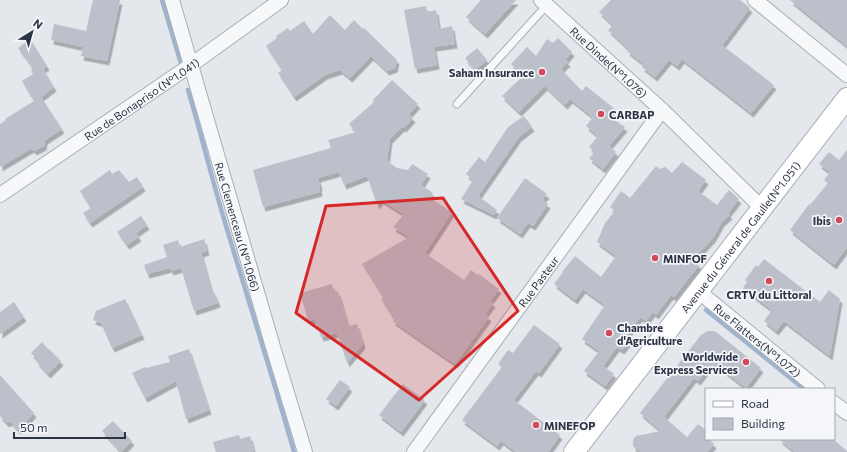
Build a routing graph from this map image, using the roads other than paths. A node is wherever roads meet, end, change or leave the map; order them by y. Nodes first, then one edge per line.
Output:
1 (172, 0) edge
2 (281, 0) edge
3 (756, 0) edge
4 (546, 2) edge
5 (191, 65) junction
6 (847, 75) edge
7 (847, 98) edge
8 (457, 104) dead end
9 (662, 110) junction
10 (0, 195) edge
11 (762, 208) junction
12 (698, 291) junction
13 (817, 388) edge
14 (835, 404) edge
15 (847, 413) edge
16 (305, 452) edge
17 (414, 452) edge
18 (574, 452) edge

1 - 5 street, Rue Clemenceau (N°1.066)
2 - 5 street, Rue de Bonapriso (N°1.041)
3 - 6 street
4 - 8 lane
4 - 9 street, Rue Dinde(N°1.076)
5 - 10 street, Rue de Bonapriso (N°1.041)
5 - 16 street, Rue Clemenceau (N°1.066)
7 - 11 main road, Avenue du Géneral de Gaulle(N°1.051)
9 - 11 street, Rue Dinde(N°1.076)
9 - 17 street, Rue Pasteur
11 - 12 main road, Avenue du Géneral de Gaulle(N°1.051)
12 - 13 street, Rue Flatters(N°1.072)
12 - 18 main road, Avenue du Géneral de Gaulle(N°1.051)
14 - 15 street

